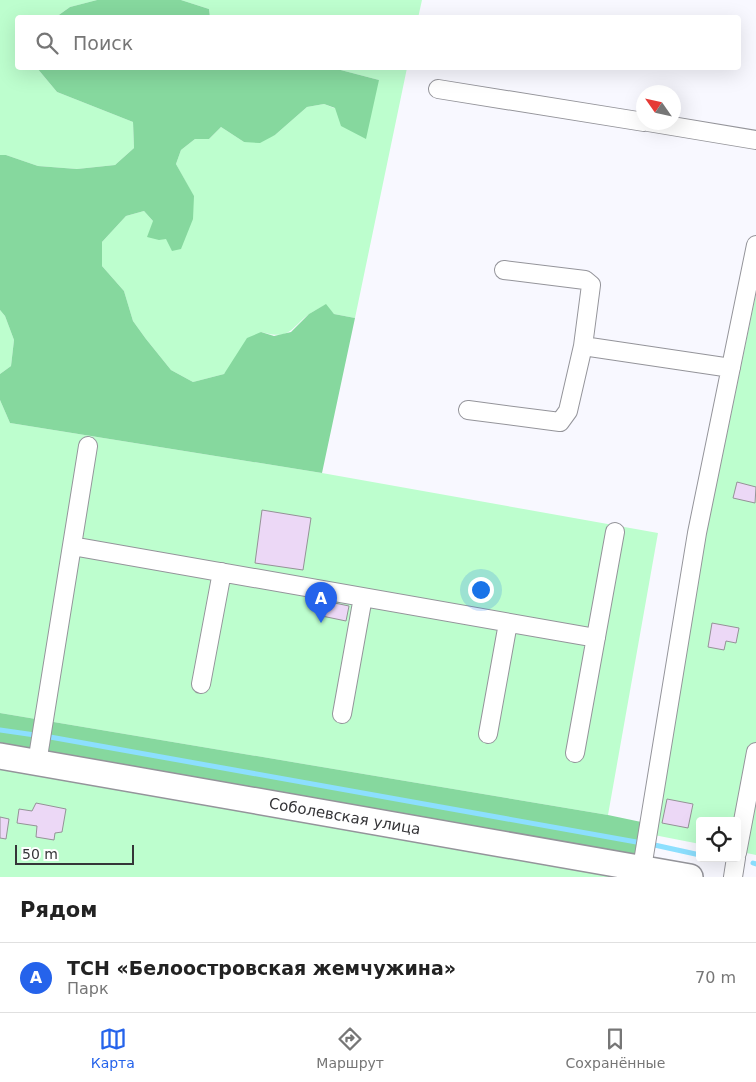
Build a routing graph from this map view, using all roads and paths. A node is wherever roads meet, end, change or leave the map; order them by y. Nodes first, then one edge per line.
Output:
1 (438, 89) dead end
2 (636, 121) edge
3 (681, 128) edge
4 (756, 140) edge
5 (756, 245) edge
6 (504, 270) dead end
7 (583, 346) junction
8 (731, 368) junction
9 (468, 410) dead end
10 (88, 446) dead end
11 (615, 532) dead end
12 (72, 546) junction
13 (222, 572) junction
14 (363, 597) junction
15 (508, 623) junction
16 (596, 638) junction
17 (201, 684) dead end
18 (342, 714) dead end
19 (488, 734) dead end
20 (756, 752) edge
21 (575, 753) dead end
22 (0, 756) edge
23 (37, 762) junction
24 (741, 831) edge
25 (735, 862) edge
26 (642, 868) junction
27 (690, 877) edge
28 (733, 877) edge

1 - 2 street
3 - 4 street
5 - 8 street
6 - 7 street
7 - 8 street
7 - 9 street
8 - 26 street
10 - 12 street
11 - 16 street
12 - 13 street
12 - 23 street
13 - 14 street
13 - 17 street
14 - 15 street
14 - 18 street
15 - 16 street
15 - 19 street
16 - 21 street
20 - 24 street
22 - 23 street, Соболевская улица
23 - 26 street, Соболевская улица
25 - 28 street
26 - 27 street, Соболевская улица

